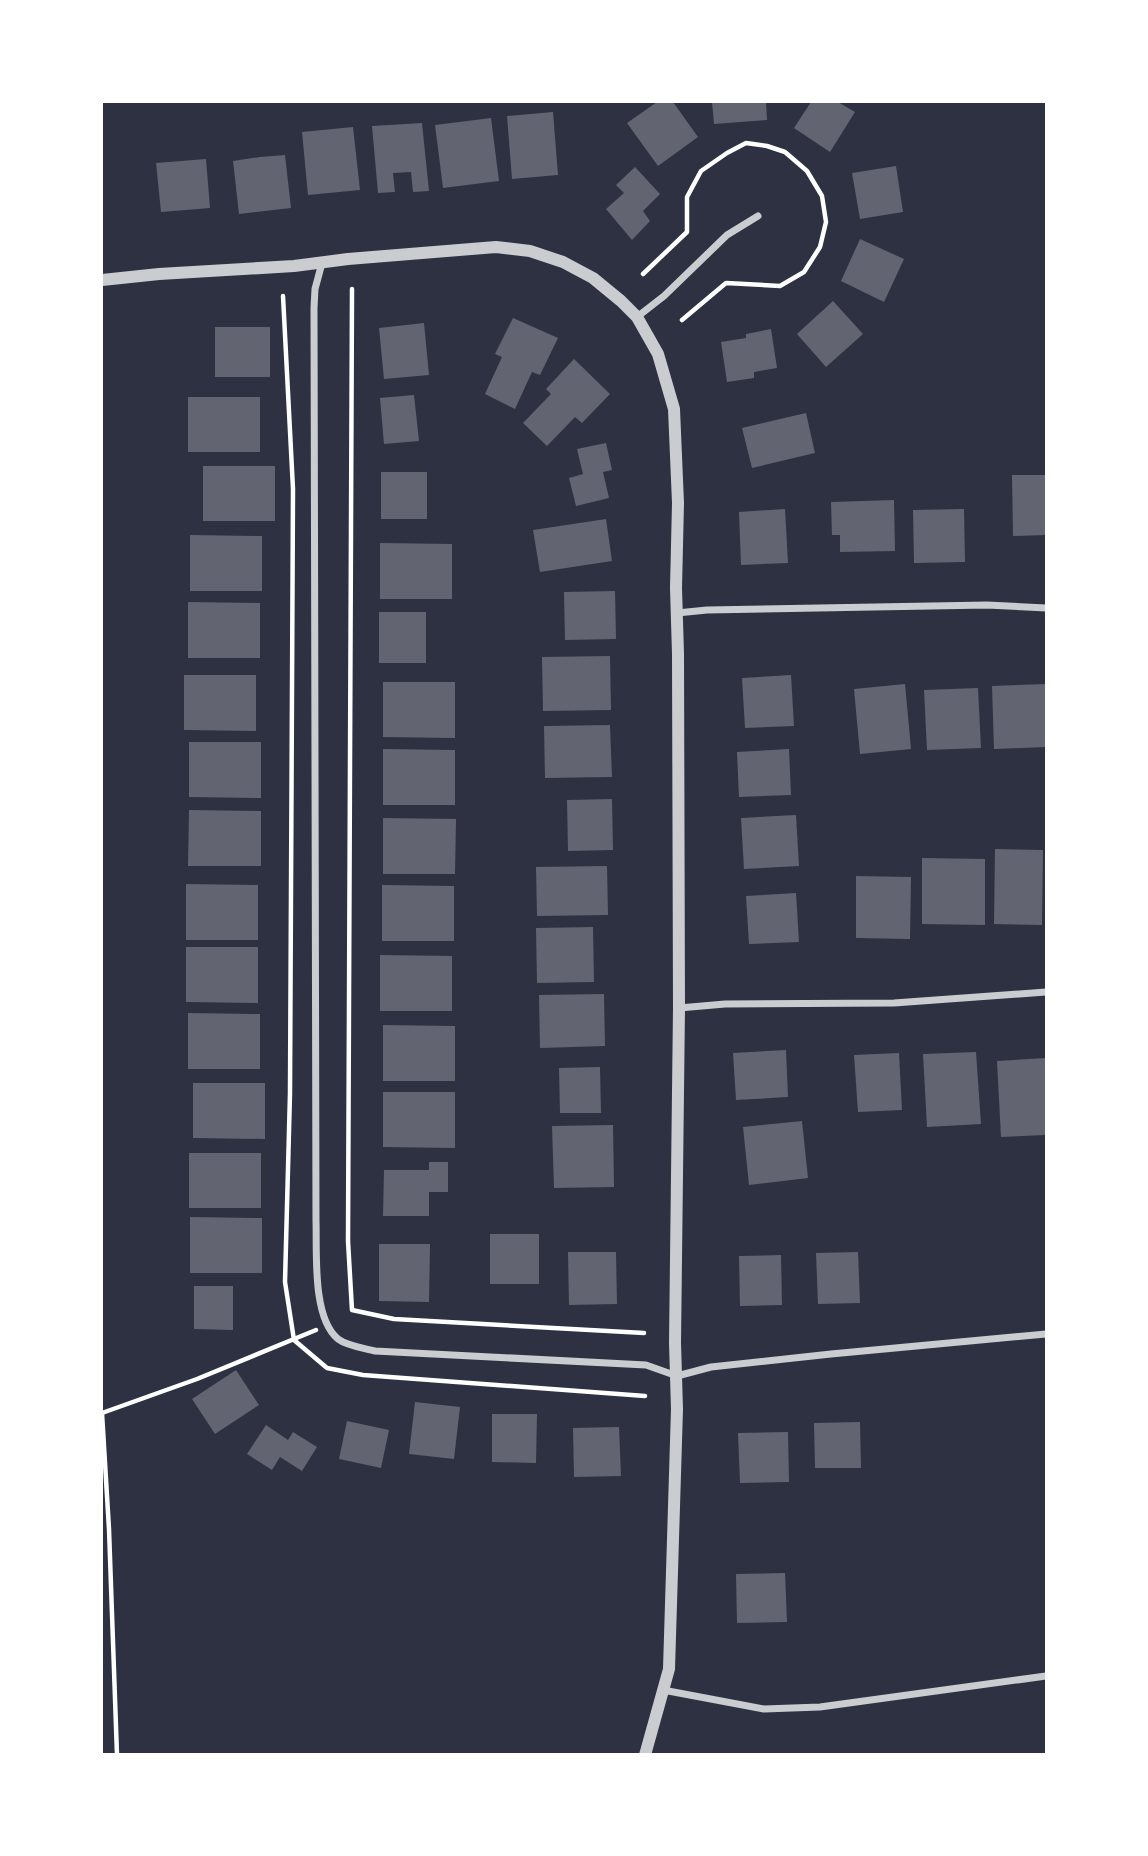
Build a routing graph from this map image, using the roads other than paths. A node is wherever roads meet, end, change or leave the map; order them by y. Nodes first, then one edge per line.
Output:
1 (758, 216) dead end
2 (322, 263) junction
3 (102, 280) edge
4 (637, 317) junction
5 (1046, 608) edge
6 (677, 613) junction
7 (1046, 992) edge
8 (679, 1008) junction
9 (1046, 1334) edge
10 (677, 1376) junction
11 (1046, 1676) edge
12 (663, 1690) junction
13 (645, 1755) edge

1 - 4 street
2 - 3 street
2 - 4 street
2 - 10 street
4 - 6 street
5 - 6 street
6 - 8 street
7 - 8 street
8 - 10 street
9 - 10 street
10 - 12 street
11 - 12 street
12 - 13 street

